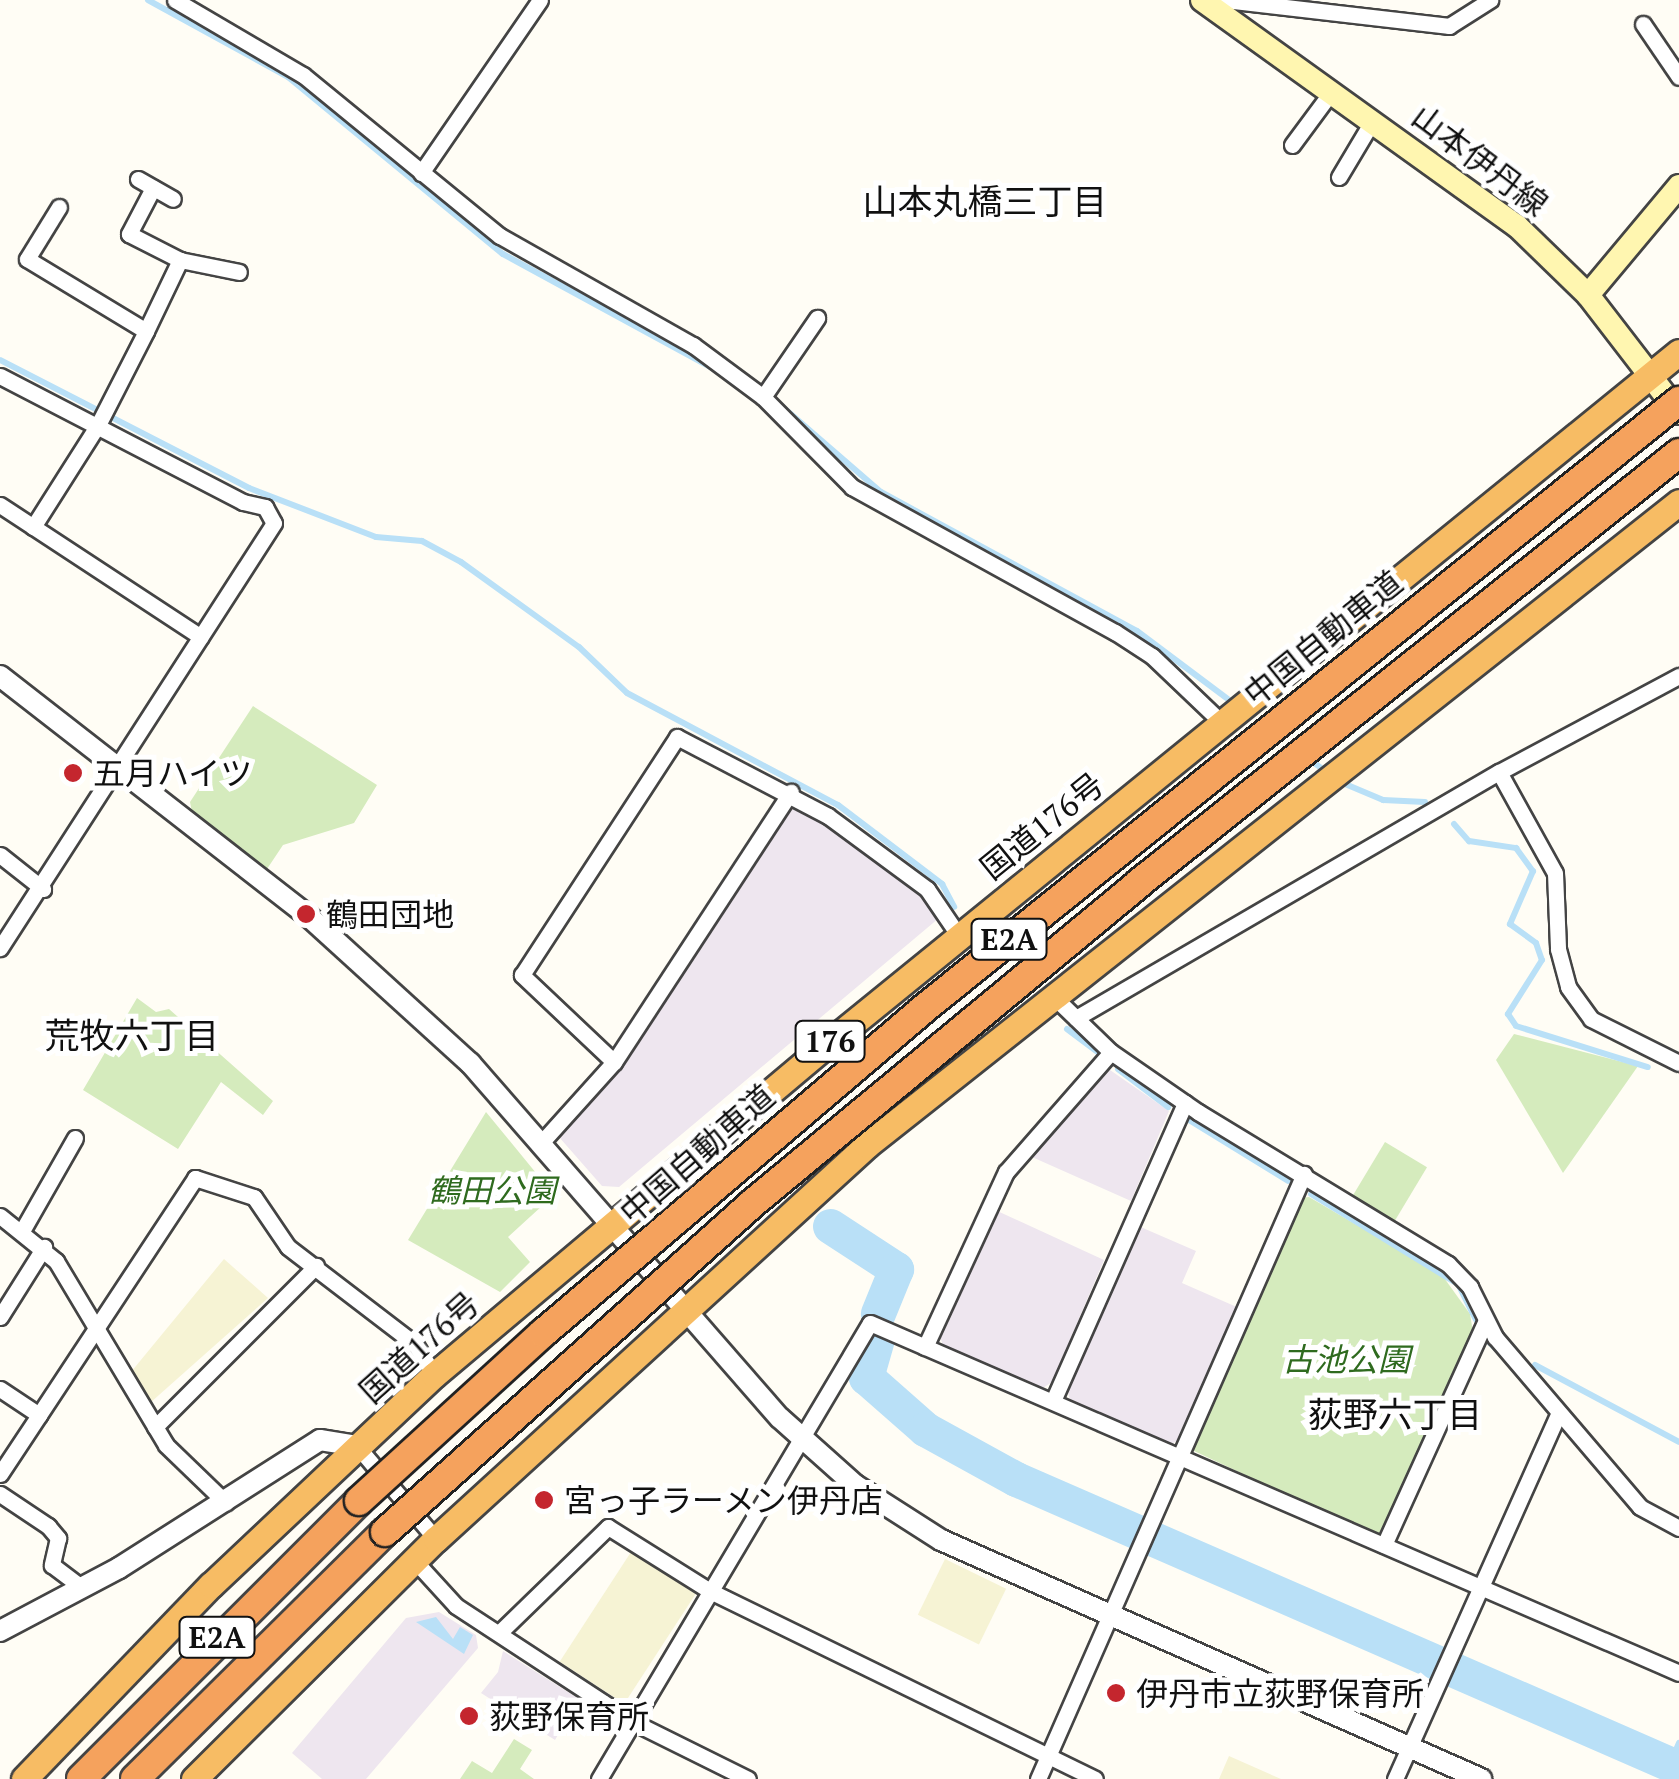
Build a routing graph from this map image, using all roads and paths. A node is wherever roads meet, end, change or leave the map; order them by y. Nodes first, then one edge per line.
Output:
1 (175, 0) edge
2 (212, 0) edge
3 (1202, 0) edge
4 (1225, 0) edge
5 (1490, 0) edge
6 (533, 3) edge
7 (203, 14) junction
8 (1646, 36) dead end
9 (1679, 77) edge
10 (1332, 91) junction
11 (1373, 120) junction
12 (1292, 145) dead end
13 (421, 173) junction
14 (1339, 177) dead end
15 (1679, 186) edge
16 (173, 199) dead end
17 (59, 207) dead end
18 (180, 260) junction
19 (239, 272) dead end
20 (1588, 295) junction
21 (817, 318) dead end
22 (146, 332) junction
23 (1679, 352) edge
24 (1649, 375) junction
25 (0, 376) edge
26 (763, 397) junction
27 (1679, 401) edge
28 (1679, 414) edge
29 (100, 423) junction
30 (1679, 452) edge
31 (1679, 502) edge
32 (0, 505) edge
33 (33, 527) junction
34 (201, 637) junction
35 (0, 676) edge
36 (1679, 676) edge
37 (1221, 722) junction
38 (118, 768) junction
39 (1499, 772) junction
40 (791, 792) junction
41 (0, 854) edge
42 (43, 888) junction
43 (959, 936) junction
44 (0, 948) edge
45 (1054, 997) junction
46 (1076, 1018) junction
47 (1112, 1052) junction
48 (614, 1062) junction
49 (1679, 1063) edge
50 (1185, 1103) junction
51 (75, 1138) dead end
52 (541, 1143) junction
53 (1304, 1174) junction
54 (0, 1216) edge
55 (610, 1224) junction
56 (22, 1231) junction
57 (44, 1247) junction
58 (316, 1266) junction
59 (685, 1312) junction
60 (0, 1317) edge
61 (1485, 1322) junction
62 (96, 1327) junction
63 (925, 1347) junction
64 (434, 1374) junction
65 (0, 1389) edge
66 (1053, 1401) junction
67 (1559, 1413) junction
68 (38, 1415) junction
69 (154, 1427) junction
70 (802, 1439) junction
71 (357, 1446) junction
72 (1180, 1455) junction
73 (0, 1474) edge
74 (0, 1494) edge
75 (226, 1503) junction
76 (1679, 1528) edge
77 (436, 1540) junction
78 (1384, 1545) junction
79 (414, 1560) junction
80 (1482, 1586) junction
81 (82, 1588) junction
82 (710, 1591) junction
83 (1112, 1615) junction
84 (0, 1631) edge
85 (499, 1633) junction
86 (1679, 1673) edge
87 (635, 1723) junction
88 (1408, 1747) junction
89 (1047, 1758) junction
90 (24, 1779) edge
91 (81, 1779) edge
92 (135, 1779) edge
93 (194, 1779) edge
94 (599, 1779) edge
95 (748, 1779) edge
96 (1038, 1779) edge
97 (1095, 1779) edge
98 (1395, 1779) edge
99 (1481, 1779) edge

1 - 7 street
2 - 7 street
3 - 10 main road, 山本伊丹線
4 - 5 street
6 - 13 street
7 - 13 street
8 - 9 street
10 - 11 main road, 山本伊丹線
10 - 12 street
11 - 14 street
11 - 20 main road, 山本伊丹線
13 - 26 street
15 - 20 main road
16 - 18 street
17 - 22 street
18 - 19 street
18 - 22 street
20 - 24 main road, 山本伊丹線
21 - 26 street
22 - 29 street
23 - 24 highway, 国道176号 / 176
24 - 28 main road, 山本伊丹線
24 - 37 highway, 国道176号 / 176
25 - 29 street
26 - 37 street
27 - 91 highway, 中国自動車道 / E2A, bridge
29 - 33 street
29 - 34 street
30 - 92 highway, E2A, bridge
31 - 45 highway
32 - 33 street
33 - 34 street
34 - 38 street
35 - 38 street
36 - 39 street
37 - 43 highway, 国道176号 / 176
38 - 42 street
38 - 52 street
39 - 46 street
39 - 49 street
40 - 43 street
40 - 48 street
40 - 48 street
41 - 42 street
42 - 44 street
43 - 55 highway, 国道176号 / 176
45 - 46 street
45 - 59 highway
46 - 47 street
47 - 50 street
47 - 63 street
48 - 52 street
50 - 53 street
50 - 66 street
51 - 56 street
52 - 55 street
53 - 61 street
53 - 72 street
54 - 56 street
55 - 59 street
55 - 64 highway, 国道176号 / 176
56 - 57 street
57 - 60 street
57 - 62 street
58 - 62 street
58 - 64 street
58 - 69 street
59 - 70 street
59 - 77 highway
61 - 67 street
61 - 78 street
62 - 68 street
62 - 69 street
63 - 66 street
63 - 70 street
64 - 71 highway, 国道176号 / 176
65 - 68 street
66 - 72 street
67 - 76 street
67 - 80 street
68 - 73 street
69 - 75 street
70 - 82 street
70 - 83 street
71 - 75 street
71 - 77 street
71 - 90 highway, 国道176号 / 176
72 - 78 street
72 - 83 street
74 - 81 street
75 - 81 street
77 - 79 highway
78 - 80 street
79 - 85 street
79 - 93 highway
80 - 86 street
80 - 88 street
81 - 84 street
82 - 85 street
82 - 87 street
82 - 89 street
83 - 88 street
83 - 89 street
85 - 87 street
87 - 94 street
87 - 95 street
88 - 98 street
88 - 99 street
89 - 96 street
89 - 97 street

